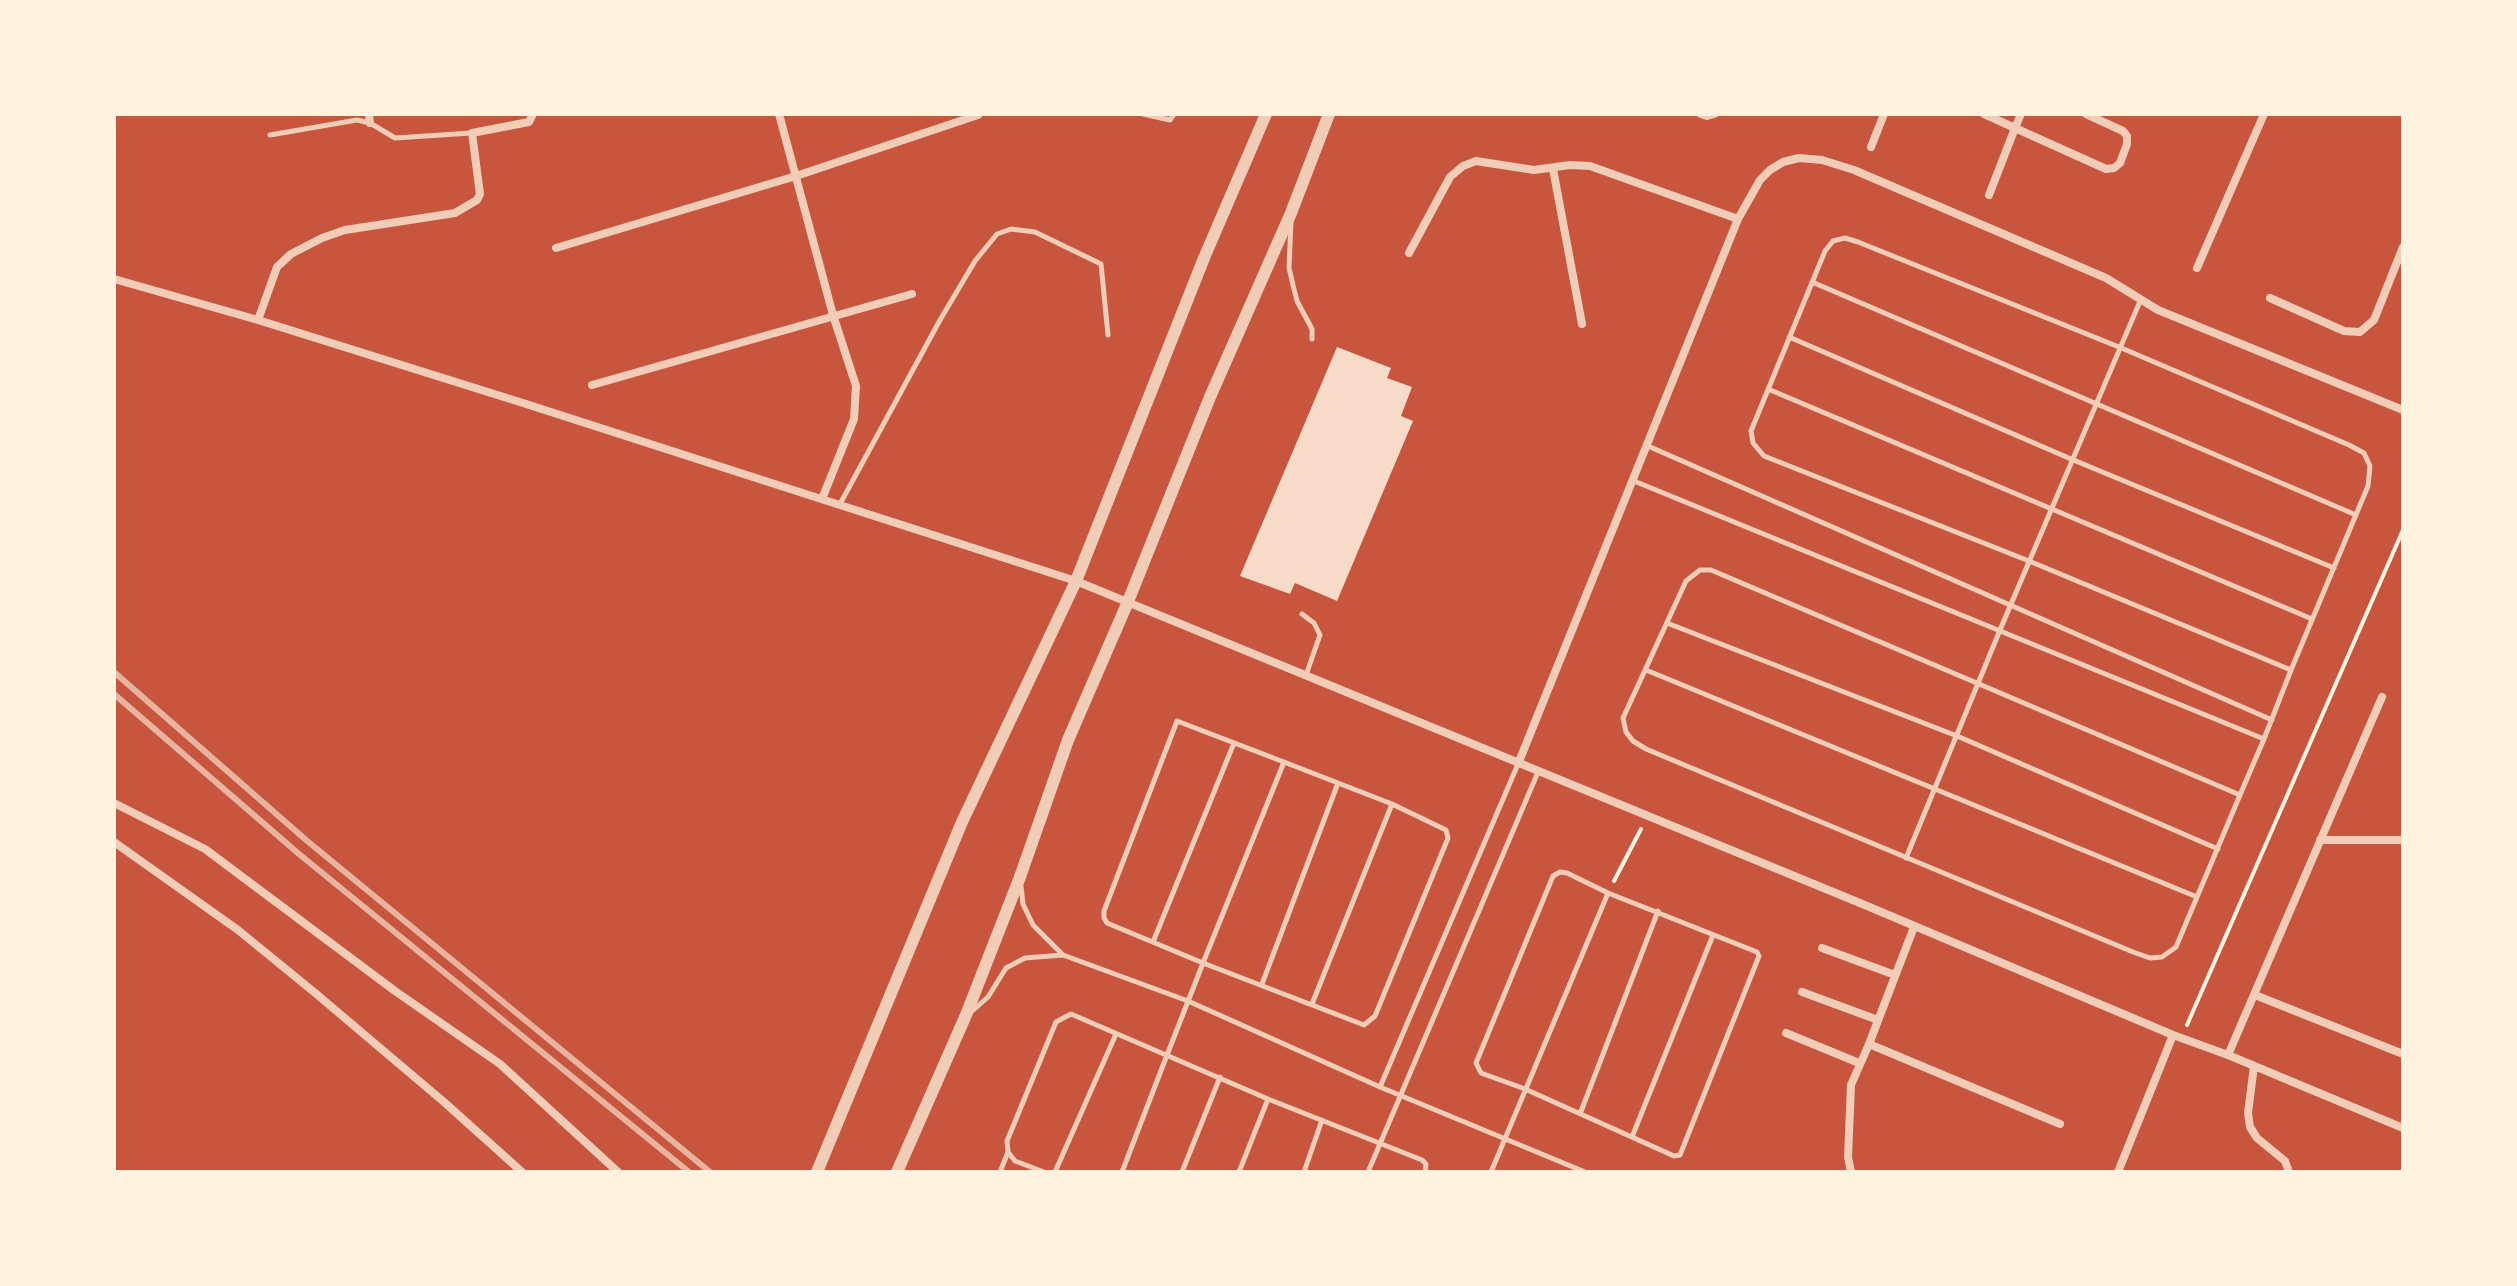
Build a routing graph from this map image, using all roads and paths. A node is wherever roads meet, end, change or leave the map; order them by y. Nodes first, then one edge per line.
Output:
1 (533, 114) edge
2 (779, 114) edge
3 (1143, 114) edge
4 (1174, 114) edge
5 (1266, 114) edge
6 (1329, 114) edge
7 (1701, 114) edge
8 (1714, 114) edge
9 (1884, 114) edge
10 (1984, 114) edge
11 (2021, 114) edge
12 (2086, 114) edge
13 (2264, 114) edge
14 (978, 115) edge
15 (369, 119) edge
16 (2015, 128) junction
17 (472, 133) junction
18 (270, 135) dead end
19 (1871, 147) dead end
20 (1553, 169) junction
21 (796, 176) junction
22 (1989, 195) dead end
23 (1291, 213) junction
24 (1738, 219) junction
25 (2403, 247) edge
26 (556, 248) dead end
27 (1409, 253) dead end
28 (2197, 268) dead end
29 (114, 279) edge
30 (1812, 282) junction
31 (912, 294) dead end
32 (2270, 298) dead end
33 (2141, 299) junction
34 (833, 315) junction
35 (258, 320) junction
36 (1582, 324) dead end
37 (1108, 335) dead end
38 (1789, 337) junction
39 (1312, 339) dead end
40 (2119, 347) junction
41 (592, 385) dead end
42 (1768, 389) junction
43 (2096, 402) junction
44 (2403, 410) edge
45 (1648, 446) junction
46 (2071, 459) junction
47 (1634, 481) junction
48 (822, 499) junction
49 (839, 505) junction
50 (2051, 508) junction
51 (2356, 515) junction
52 (2403, 530) edge
53 (2029, 561) junction
54 (2334, 568) junction
55 (1076, 581) junction
56 (1127, 604) junction
57 (2010, 605) junction
58 (1302, 614) dead end
59 (2313, 619) junction
60 (1667, 623) junction
61 (2000, 630) junction
62 (1646, 670) junction
63 (2291, 670) junction
64 (1306, 676) junction
65 (1978, 685) junction
66 (2382, 697) dead end
67 (2272, 720) junction
68 (1957, 736) junction
69 (2264, 739) junction
70 (1234, 743) junction
71 (1284, 762) junction
72 (1518, 764) junction
73 (1538, 772) junction
74 (1339, 783) junction
75 (1935, 788) junction
76 (2240, 795) junction
77 (114, 803) edge
78 (1392, 804) junction
79 (1648, 816) junction
80 (2320, 840) junction
81 (2403, 840) edge
82 (114, 842) edge
83 (2218, 849) junction
84 (1906, 858) junction
85 (1020, 877) junction
86 (1608, 893) junction
87 (2197, 897) junction
88 (1658, 911) junction
89 (1914, 927) junction
90 (1713, 935) junction
91 (1153, 942) junction
92 (1822, 948) dead end
93 (1063, 955) junction
94 (1203, 963) junction
95 (1895, 975) junction
96 (1262, 984) junction
97 (1802, 992) dead end
98 (2255, 995) junction
99 (1188, 1001) junction
100 (1312, 1004) junction
101 (966, 1015) junction
102 (1878, 1020) junction
103 (1786, 1033) dead end
104 (1116, 1034) junction
105 (2177, 1037) junction
106 (1869, 1044) junction
107 (2403, 1054) edge
108 (1167, 1055) junction
109 (2228, 1055) junction
110 (1859, 1063) junction
111 (2254, 1066) junction
112 (1220, 1077) junction
113 (1380, 1087) junction
114 (1525, 1089) junction
115 (1400, 1095) junction
116 (1268, 1099) junction
117 (1580, 1114) junction
118 (1322, 1120) junction
119 (2060, 1124) dead end
120 (2403, 1128) edge
121 (1632, 1137) junction
122 (1505, 1139) junction
123 (1379, 1144) junction
124 (1008, 1152) junction
125 (522, 1172) edge
126 (618, 1172) edge
127 (817, 1172) edge
128 (897, 1172) edge
129 (1000, 1172) edge
130 (1044, 1172) edge
131 (1055, 1172) edge
132 (1122, 1172) edge
133 (1182, 1172) edge
134 (1239, 1172) edge
135 (1304, 1172) edge
136 (1368, 1172) edge
137 (1425, 1172) edge
138 (1491, 1172) edge
139 (1585, 1172) edge
140 (1851, 1172) edge
141 (2118, 1172) edge
142 (2289, 1172) edge

1 - 17 street
2 - 21 street
3 - 4 lane
5 - 55 street
6 - 23 street
7 - 8 street
9 - 19 street
10 - 16 street
11 - 16 street
12 - 16 street
13 - 28 street
14 - 21 street
15 - 17 lane
15 - 18 lane
16 - 22 street
17 - 35 street
20 - 24 street
20 - 27 street
20 - 36 street
21 - 26 street
21 - 34 street
23 - 39 lane
23 - 56 street
24 - 33 street
24 - 45 street
25 - 32 street
29 - 35 street
30 - 38 lane
30 - 40 lane
30 - 43 lane
31 - 34 street
33 - 40 lane
33 - 44 street
34 - 41 street
34 - 48 street
35 - 48 street
37 - 49 lane
38 - 42 lane
38 - 46 lane
40 - 43 lane
40 - 51 lane
42 - 50 lane
42 - 53 lane
43 - 46 lane
43 - 51 lane
45 - 47 street
45 - 57 lane
46 - 50 lane
46 - 54 lane
47 - 61 lane
47 - 72 street
48 - 49 street
49 - 55 street
50 - 53 lane
50 - 59 lane
51 - 54 lane
52 - 105 path
53 - 57 lane
53 - 63 lane
54 - 59 lane
55 - 56 street
55 - 127 street
56 - 64 street
56 - 85 street
57 - 61 lane
57 - 67 lane
58 - 64 lane
59 - 63 lane
60 - 62 lane
60 - 65 lane
60 - 68 lane
61 - 65 lane
61 - 69 lane
62 - 75 lane
62 - 84 lane
63 - 67 lane
64 - 72 street
65 - 68 lane
65 - 76 lane
66 - 80 street
67 - 69 lane
68 - 75 lane
68 - 83 lane
69 - 76 lane
70 - 71 lane
70 - 91 lane
70 - 91 lane
71 - 74 lane
71 - 94 lane
72 - 73 street
72 - 113 lane
73 - 79 street
73 - 115 lane
74 - 78 lane
74 - 96 lane
75 - 84 lane
75 - 87 lane
76 - 83 lane
77 - 126 street
78 - 100 lane
78 - 100 lane
79 - 86 path
79 - 89 street
80 - 81 street
80 - 98 street
82 - 125 street
83 - 87 lane
84 - 87 lane
85 - 93 lane
85 - 101 street
86 - 88 lane
86 - 114 lane
86 - 114 lane
88 - 90 lane
88 - 117 lane
89 - 95 street
89 - 105 street
90 - 121 lane
90 - 121 lane
91 - 94 lane
92 - 95 street
93 - 99 lane
93 - 101 lane
94 - 96 lane
94 - 99 lane
95 - 102 street
96 - 100 lane
97 - 102 street
98 - 107 street
98 - 109 street
99 - 108 lane
99 - 113 lane
101 - 128 street
102 - 106 street
103 - 110 street
104 - 108 lane
104 - 124 lane
104 - 131 lane
105 - 109 street
105 - 141 street
106 - 110 street
106 - 119 street
108 - 112 lane
108 - 132 lane
109 - 111 street
110 - 140 street
111 - 120 street
111 - 142 street
112 - 116 lane
112 - 133 lane
113 - 115 lane
114 - 117 lane
114 - 122 lane
115 - 122 lane
115 - 123 lane
116 - 118 lane
116 - 134 lane
117 - 121 lane
118 - 123 lane
118 - 135 lane
122 - 138 lane
122 - 139 lane
123 - 136 lane
123 - 137 lane
124 - 129 lane
124 - 130 lane

